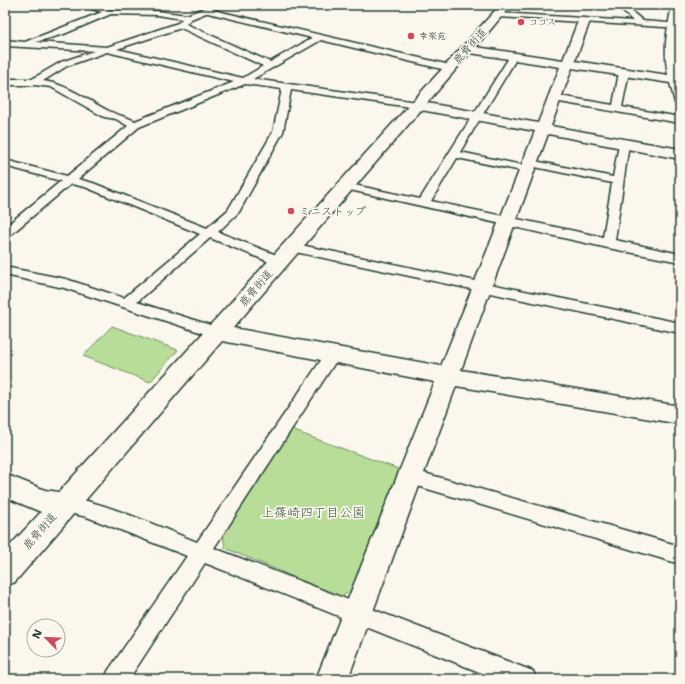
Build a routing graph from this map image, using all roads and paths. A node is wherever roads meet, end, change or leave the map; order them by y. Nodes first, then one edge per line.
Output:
1 (83, 5) edge
2 (163, 5) edge
3 (220, 5) edge
4 (620, 5) edge
5 (677, 5) edge
6 (501, 10) edge
7 (208, 11) junction
8 (110, 12) junction
9 (150, 13) junction
10 (188, 18) junction
11 (584, 21) junction
12 (641, 24) junction
13 (181, 25) junction
14 (677, 26) edge
15 (318, 38) junction
16 (5, 44) edge
17 (22, 44) junction
18 (104, 50) junction
19 (466, 50) junction
20 (5, 54) edge
21 (514, 56) junction
22 (676, 57) edge
23 (568, 64) junction
24 (270, 66) junction
25 (450, 68) junction
26 (624, 72) junction
27 (678, 80) edge
28 (244, 81) junction
29 (5, 82) edge
30 (34, 82) junction
31 (287, 86) junction
32 (554, 98) junction
33 (680, 100) edge
34 (417, 105) junction
35 (617, 109) junction
36 (477, 116) junction
37 (680, 120) edge
38 (136, 125) junction
39 (543, 129) junction
40 (624, 144) junction
41 (454, 154) junction
42 (680, 154) edge
43 (5, 163) edge
44 (528, 166) junction
45 (68, 179) junction
46 (618, 181) junction
47 (345, 186) junction
48 (423, 204) junction
49 (506, 222) junction
50 (5, 232) edge
51 (207, 233) junction
52 (608, 244) junction
53 (285, 254) junction
54 (680, 258) edge
55 (5, 271) edge
56 (483, 287) junction
57 (127, 303) junction
58 (680, 328) edge
59 (218, 333) junction
60 (333, 354) junction
61 (448, 376) junction
62 (680, 415) edge
63 (410, 477) junction
64 (5, 486) edge
65 (63, 504) junction
66 (200, 552) junction
67 (680, 555) edge
68 (5, 572) edge
69 (357, 612) junction
70 (116, 679) edge
71 (332, 679) edge
72 (525, 679) edge

1 - 8 street
2 - 9 street
3 - 7 street
4 - 12 street
5 - 14 street
6 - 11 street
6 - 19 street, 鹿骨街道
7 - 10 street
7 - 15 street
8 - 9 street
8 - 17 street
9 - 10 street
10 - 13 street
11 - 12 street
11 - 23 street
12 - 14 street
13 - 18 street
13 - 24 street
14 - 22 street
15 - 24 street
15 - 25 street
16 - 17 street
17 - 18 street
17 - 20 street
18 - 28 street
18 - 30 street
19 - 21 street
19 - 25 street, 鹿骨街道
21 - 23 street
21 - 36 street
22 - 27 street
23 - 26 street
23 - 32 street
24 - 28 street
25 - 34 street, 鹿骨街道
26 - 27 street
26 - 35 street
27 - 33 street
28 - 31 street
28 - 38 street
29 - 30 street
30 - 38 street
31 - 34 street
31 - 51 street
32 - 35 street
32 - 39 street
34 - 36 street
34 - 47 street, 鹿骨街道
35 - 37 street
36 - 39 street
36 - 41 street
38 - 45 street
39 - 40 street
39 - 44 street
40 - 42 street
40 - 46 street
41 - 44 street
41 - 48 street
43 - 45 street
44 - 46 street
44 - 49 street
45 - 50 street
45 - 51 street
46 - 52 street
47 - 48 street
47 - 53 street, 鹿骨街道
48 - 49 street
49 - 52 street
49 - 56 street
51 - 53 street
51 - 57 street
52 - 54 street
53 - 56 street
53 - 59 street, 鹿骨街道
55 - 57 street
56 - 58 street
56 - 61 street
57 - 59 street
59 - 60 street
59 - 65 street, 鹿骨街道
60 - 61 street
60 - 66 street
61 - 62 street
61 - 63 street
63 - 67 street
63 - 69 street
64 - 65 street
65 - 66 street
65 - 68 street, 鹿骨街道
66 - 69 street
66 - 70 street
69 - 71 street
69 - 72 street

